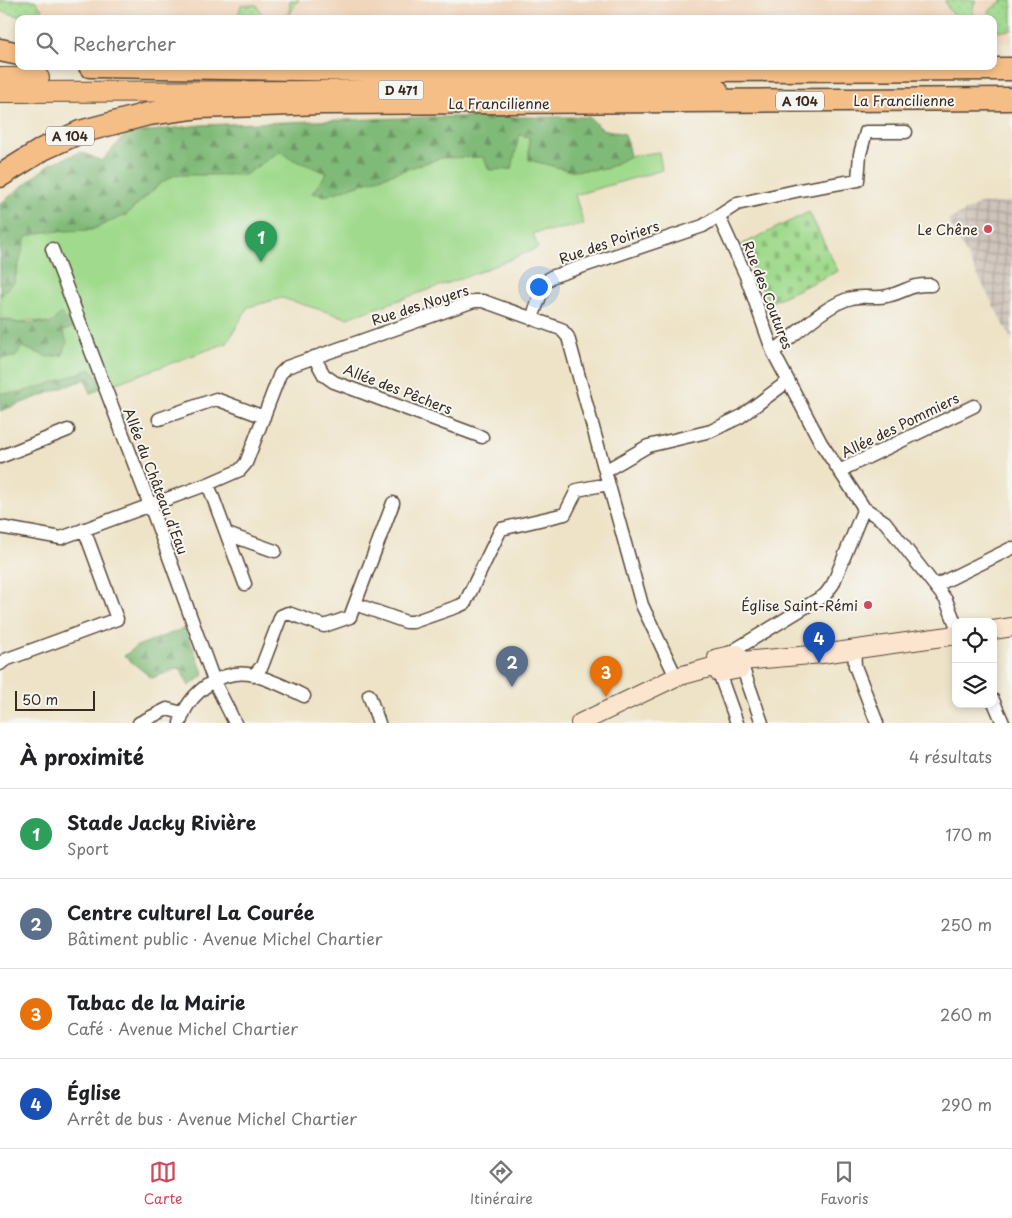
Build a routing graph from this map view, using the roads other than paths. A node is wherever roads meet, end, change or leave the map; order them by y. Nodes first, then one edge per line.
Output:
1 (0, 50) edge
2 (15, 53) edge
3 (997, 68) edge
4 (1012, 68) edge
5 (171, 70) edge
6 (313, 70) edge
7 (639, 70) edge
8 (0, 78) edge
9 (1012, 88) edge
10 (0, 92) edge
11 (1012, 99) edge
12 (906, 132) dead end
13 (0, 176) edge
14 (719, 217) junction
15 (52, 249) dead end
16 (931, 285) dead end
17 (532, 318) junction
18 (773, 352) junction
19 (314, 357) junction
20 (787, 382) junction
21 (974, 406) dead end
22 (264, 417) junction
23 (159, 419) dead end
24 (68, 430) dead end
25 (482, 437) dead end
26 (0, 457) edge
27 (839, 470) junction
28 (604, 471) junction
29 (208, 484) junction
30 (608, 484) junction
31 (150, 504) junction
32 (393, 504) dead end
33 (864, 508) junction
34 (0, 527) edge
35 (84, 529) junction
36 (227, 534) junction
37 (1012, 548) edge
38 (276, 551) dead end
39 (245, 584) dead end
40 (935, 586) junction
41 (355, 604) junction
42 (954, 618) edge
43 (1012, 627) edge
44 (997, 629) edge
45 (952, 636) edge
46 (854, 650) junction
47 (0, 664) edge
48 (742, 664) junction
49 (720, 665) junction
50 (254, 676) junction
51 (676, 678) junction
52 (214, 682) junction
53 (369, 695) dead end
54 (304, 696) dead end
55 (996, 708) edge
56 (181, 718) edge
57 (139, 723) edge
58 (235, 723) edge
59 (379, 723) edge
60 (580, 723) edge
61 (737, 723) edge
62 (762, 723) edge
63 (877, 723) edge
64 (1003, 723) edge

1 - 2 highway
3 - 4 highway
5 - 8 main road
6 - 7 highway
9 - 10 main road, D 471
11 - 13 highway, La Francilienne / A 104
12 - 14 street
14 - 17 street, Rue des Poiriers
14 - 18 street, Rue des Coutures
15 - 31 street, Allée du Château d'Eau
16 - 18 street
17 - 19 street, Rue des Noyers
17 - 28 street, Rue des Noyers
18 - 20 street, Rue des Coutures
19 - 22 street, Rue des Noyers
19 - 25 street, Allée des Pêchers
20 - 27 street, Rue des Coutures
20 - 28 street
21 - 27 street, Allée des Pommiers
22 - 23 street
22 - 29 street, Rue des Noyers
24 - 26 street
27 - 33 street, Rue des Coutures
28 - 30 street, Rue des Noyers
29 - 31 street, Rue des Noyers
29 - 36 street
30 - 41 street
30 - 51 street, Rue des Noyers
31 - 35 street, Rue des Noyers
31 - 52 street, Allée du Château d'Eau
32 - 41 street
33 - 40 street
33 - 49 street
34 - 35 street, Rue des Noyers
35 - 47 street
36 - 38 street
36 - 39 street
37 - 40 street
40 - 42 street
41 - 50 street
43 - 44 main road
45 - 46 main road
46 - 48 main road
46 - 63 street
48 - 49 main road
48 - 62 street
49 - 51 main road
49 - 61 street
50 - 52 street
50 - 54 street
51 - 60 main road
52 - 56 street
52 - 58 street, Allée du Château d'Eau
53 - 59 street
55 - 64 street
56 - 57 street

